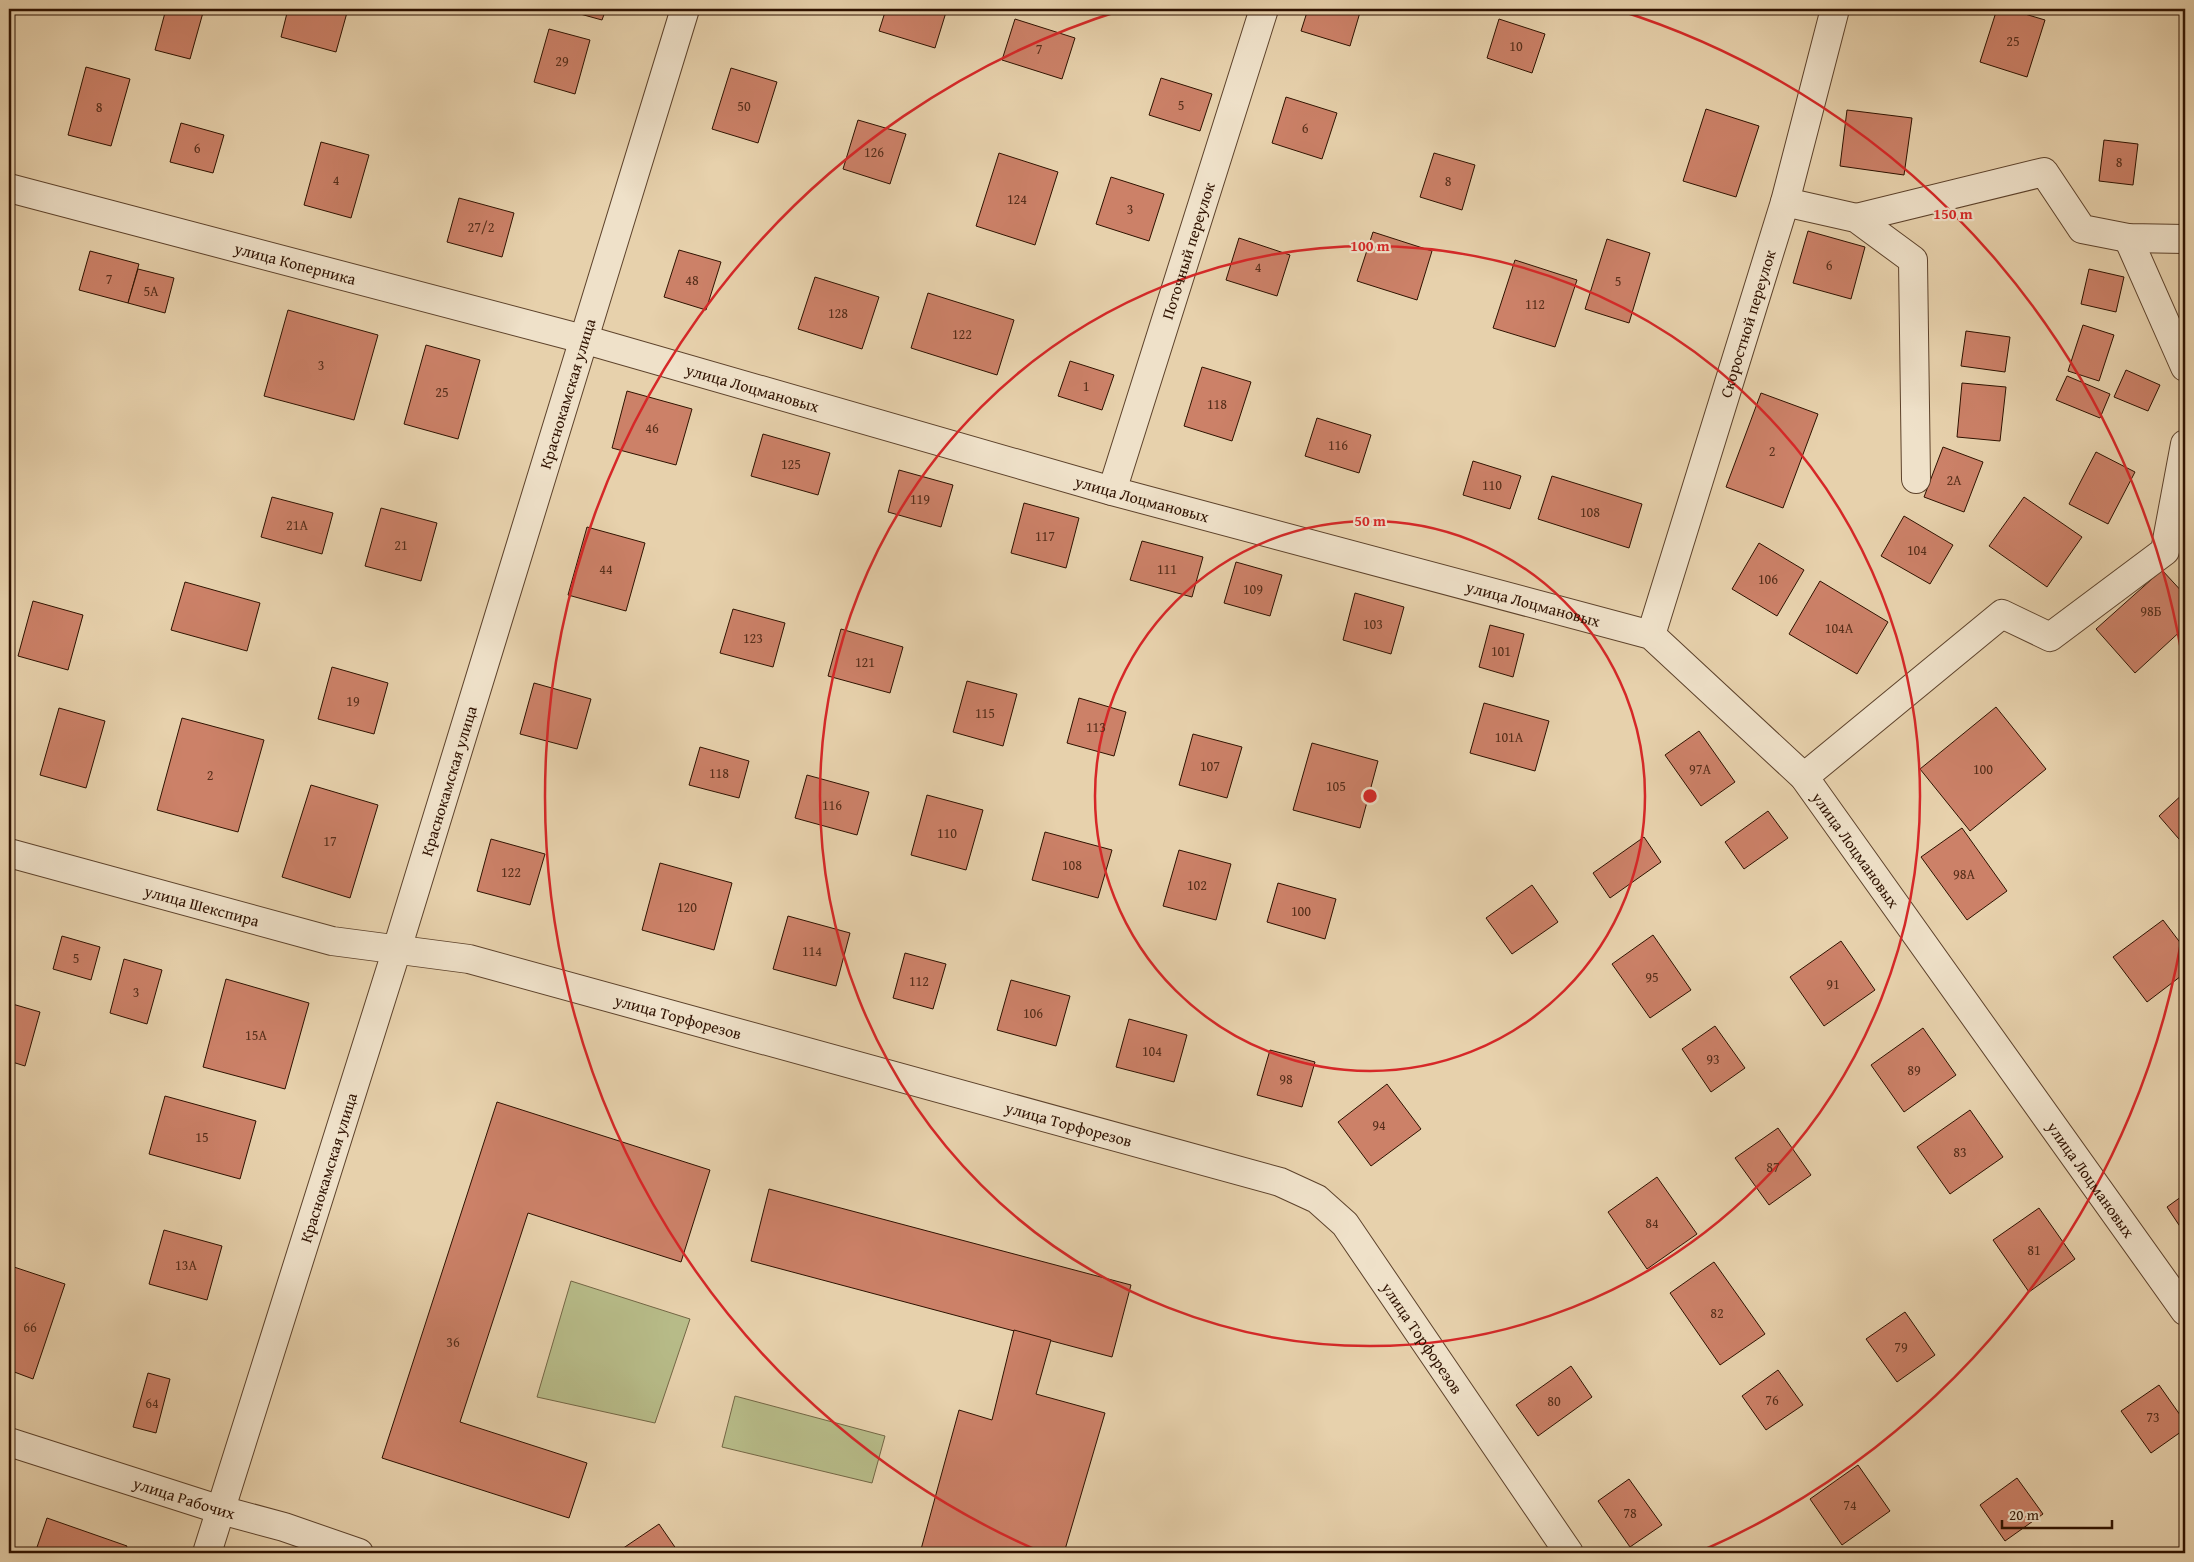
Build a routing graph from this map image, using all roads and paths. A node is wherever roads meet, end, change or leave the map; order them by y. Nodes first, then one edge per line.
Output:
1 (685, 9) edge
2 (1264, 9) edge
3 (1834, 9) edge
4 (9, 188) edge
5 (1785, 202) junction
6 (1856, 218) junction
7 (2128, 238) junction
8 (2185, 239) edge
9 (583, 338) junction
10 (2185, 367) edge
11 (2185, 444) edge
12 (1916, 479) dead end
13 (1112, 491) junction
14 (1652, 635) junction
15 (1804, 777) junction
16 (9, 853) edge
17 (397, 950) junction
18 (2185, 1311) edge
19 (9, 1442) edge
20 (221, 1510) junction
21 (207, 1553) edge
22 (359, 1553) edge
23 (1569, 1553) edge

1 - 9 street, Краснокамская улица
2 - 13 street, Поточный переулок
3 - 5 street, Скоростной переулок
4 - 9 street, улица Коперника
5 - 6 street
5 - 14 street, Скоростной переулок
6 - 7 street
6 - 12 street
7 - 8 street
7 - 10 street
9 - 13 street, улица Лоцмановых
9 - 17 street, Краснокамская улица
11 - 15 street
13 - 14 street, улица Лоцмановых
14 - 15 street, улица Лоцмановых
15 - 18 street, улица Лоцмановых
16 - 17 street, улица Шекспира
17 - 20 street, Краснокамская улица
17 - 23 street, улица Торфорезов
19 - 20 street, улица Рабочих
20 - 21 street, Краснокамская улица
20 - 22 street, улица Рабочих

